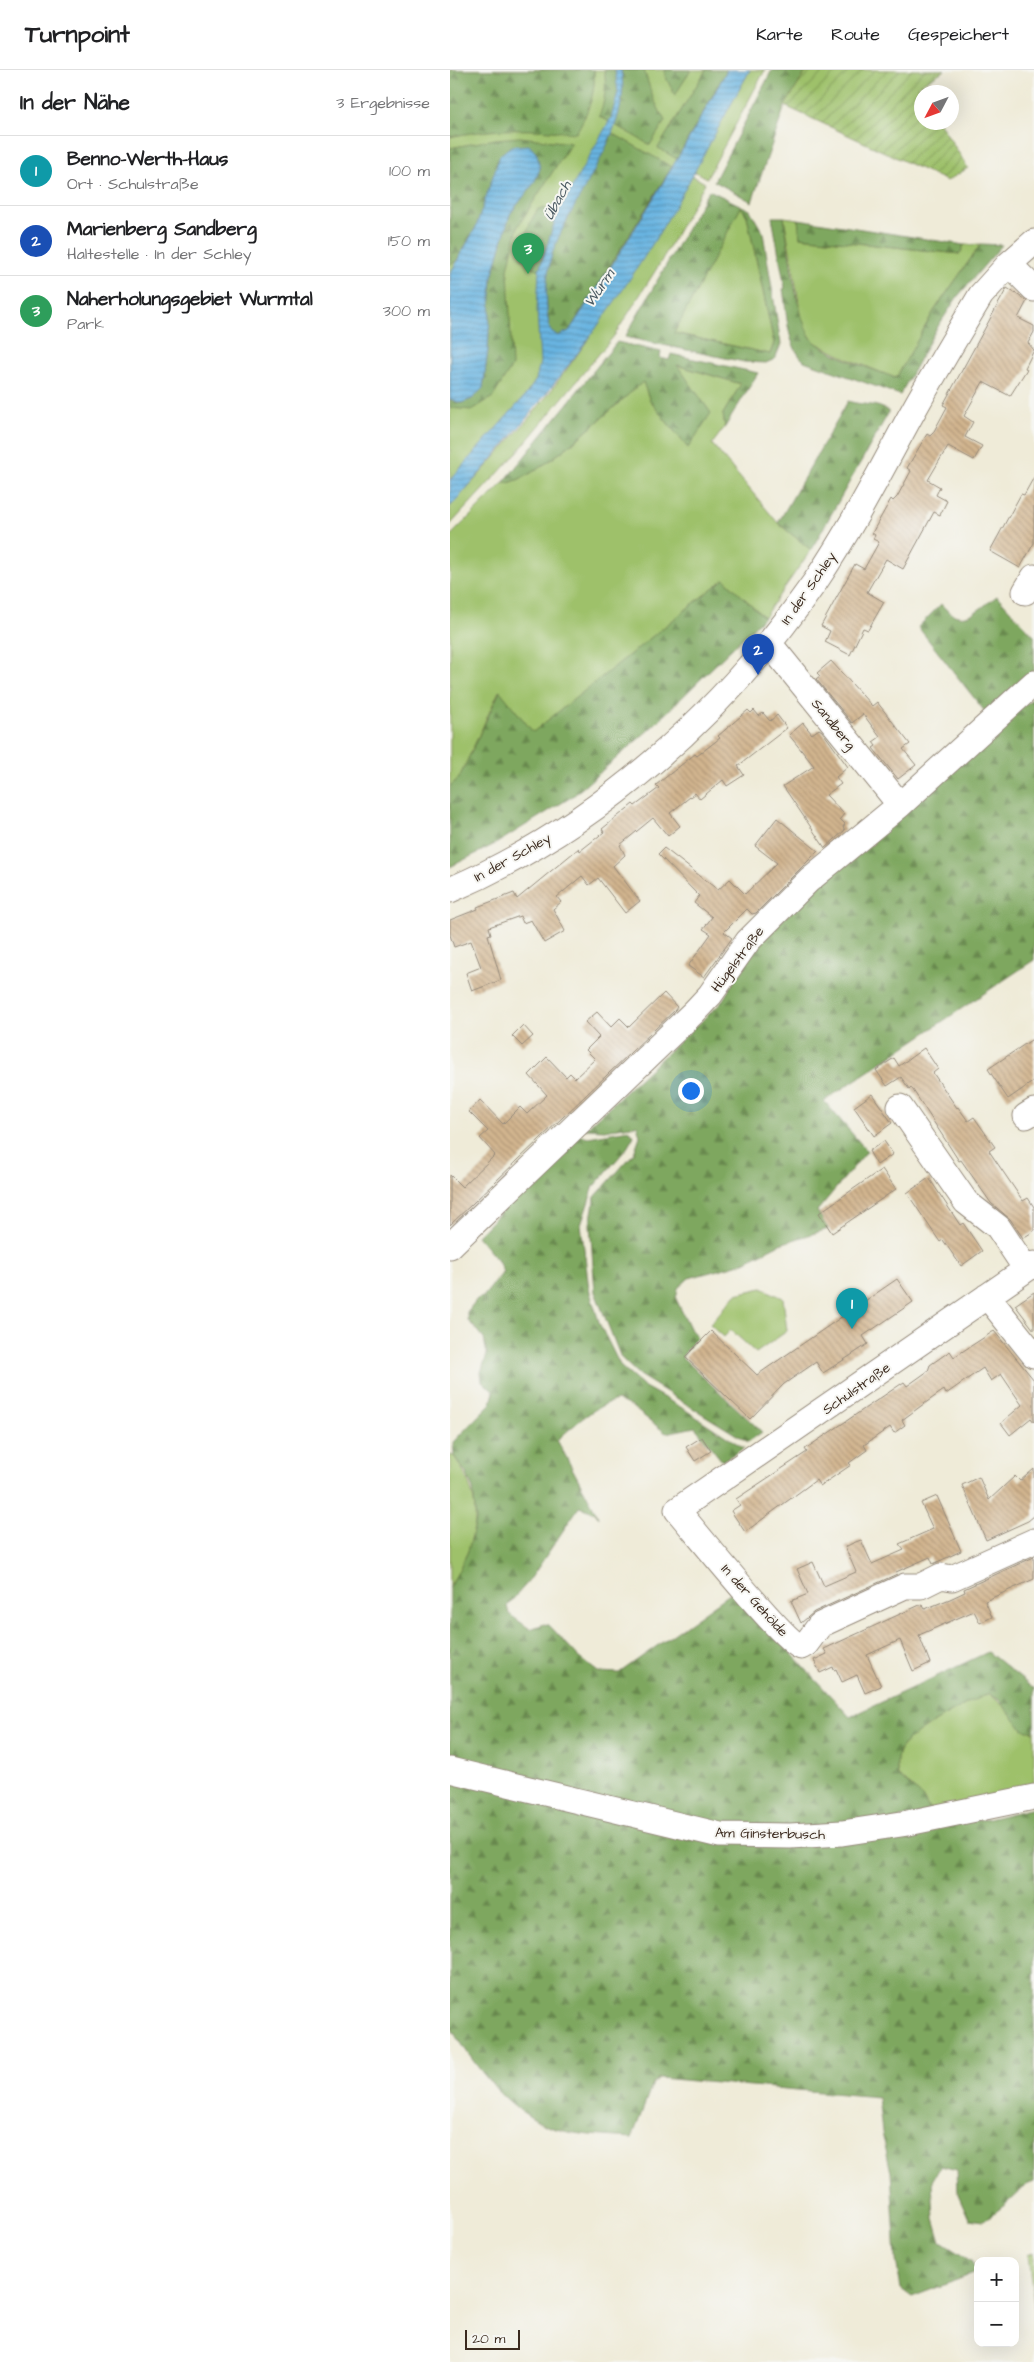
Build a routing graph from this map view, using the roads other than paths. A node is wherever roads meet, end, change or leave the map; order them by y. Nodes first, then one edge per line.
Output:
1 (1034, 242) edge
2 (1009, 264) junction
3 (1034, 289) edge
4 (769, 643) junction
5 (1034, 683) edge
6 (900, 805) junction
7 (450, 890) edge
8 (900, 1107) dead end
9 (450, 1246) edge
10 (1030, 1267) edge
11 (987, 1296) junction
12 (1034, 1355) edge
13 (677, 1510) joint
14 (1034, 1541) edge
15 (450, 1770) edge
16 (1034, 1797) edge

1 - 2 street, In der Schley
2 - 3 street
2 - 4 street, In der Schley
4 - 6 street, Sandberg
4 - 7 street, In der Schley
5 - 6 street, Hügelstraße
6 - 9 street, Hügelstraße
8 - 10 street
10 - 11 street, Schulstraße
11 - 12 street
11 - 13 street, Schulstraße
13 - 14 street, In der Gehölde
15 - 16 street, Am Ginsterbusch

